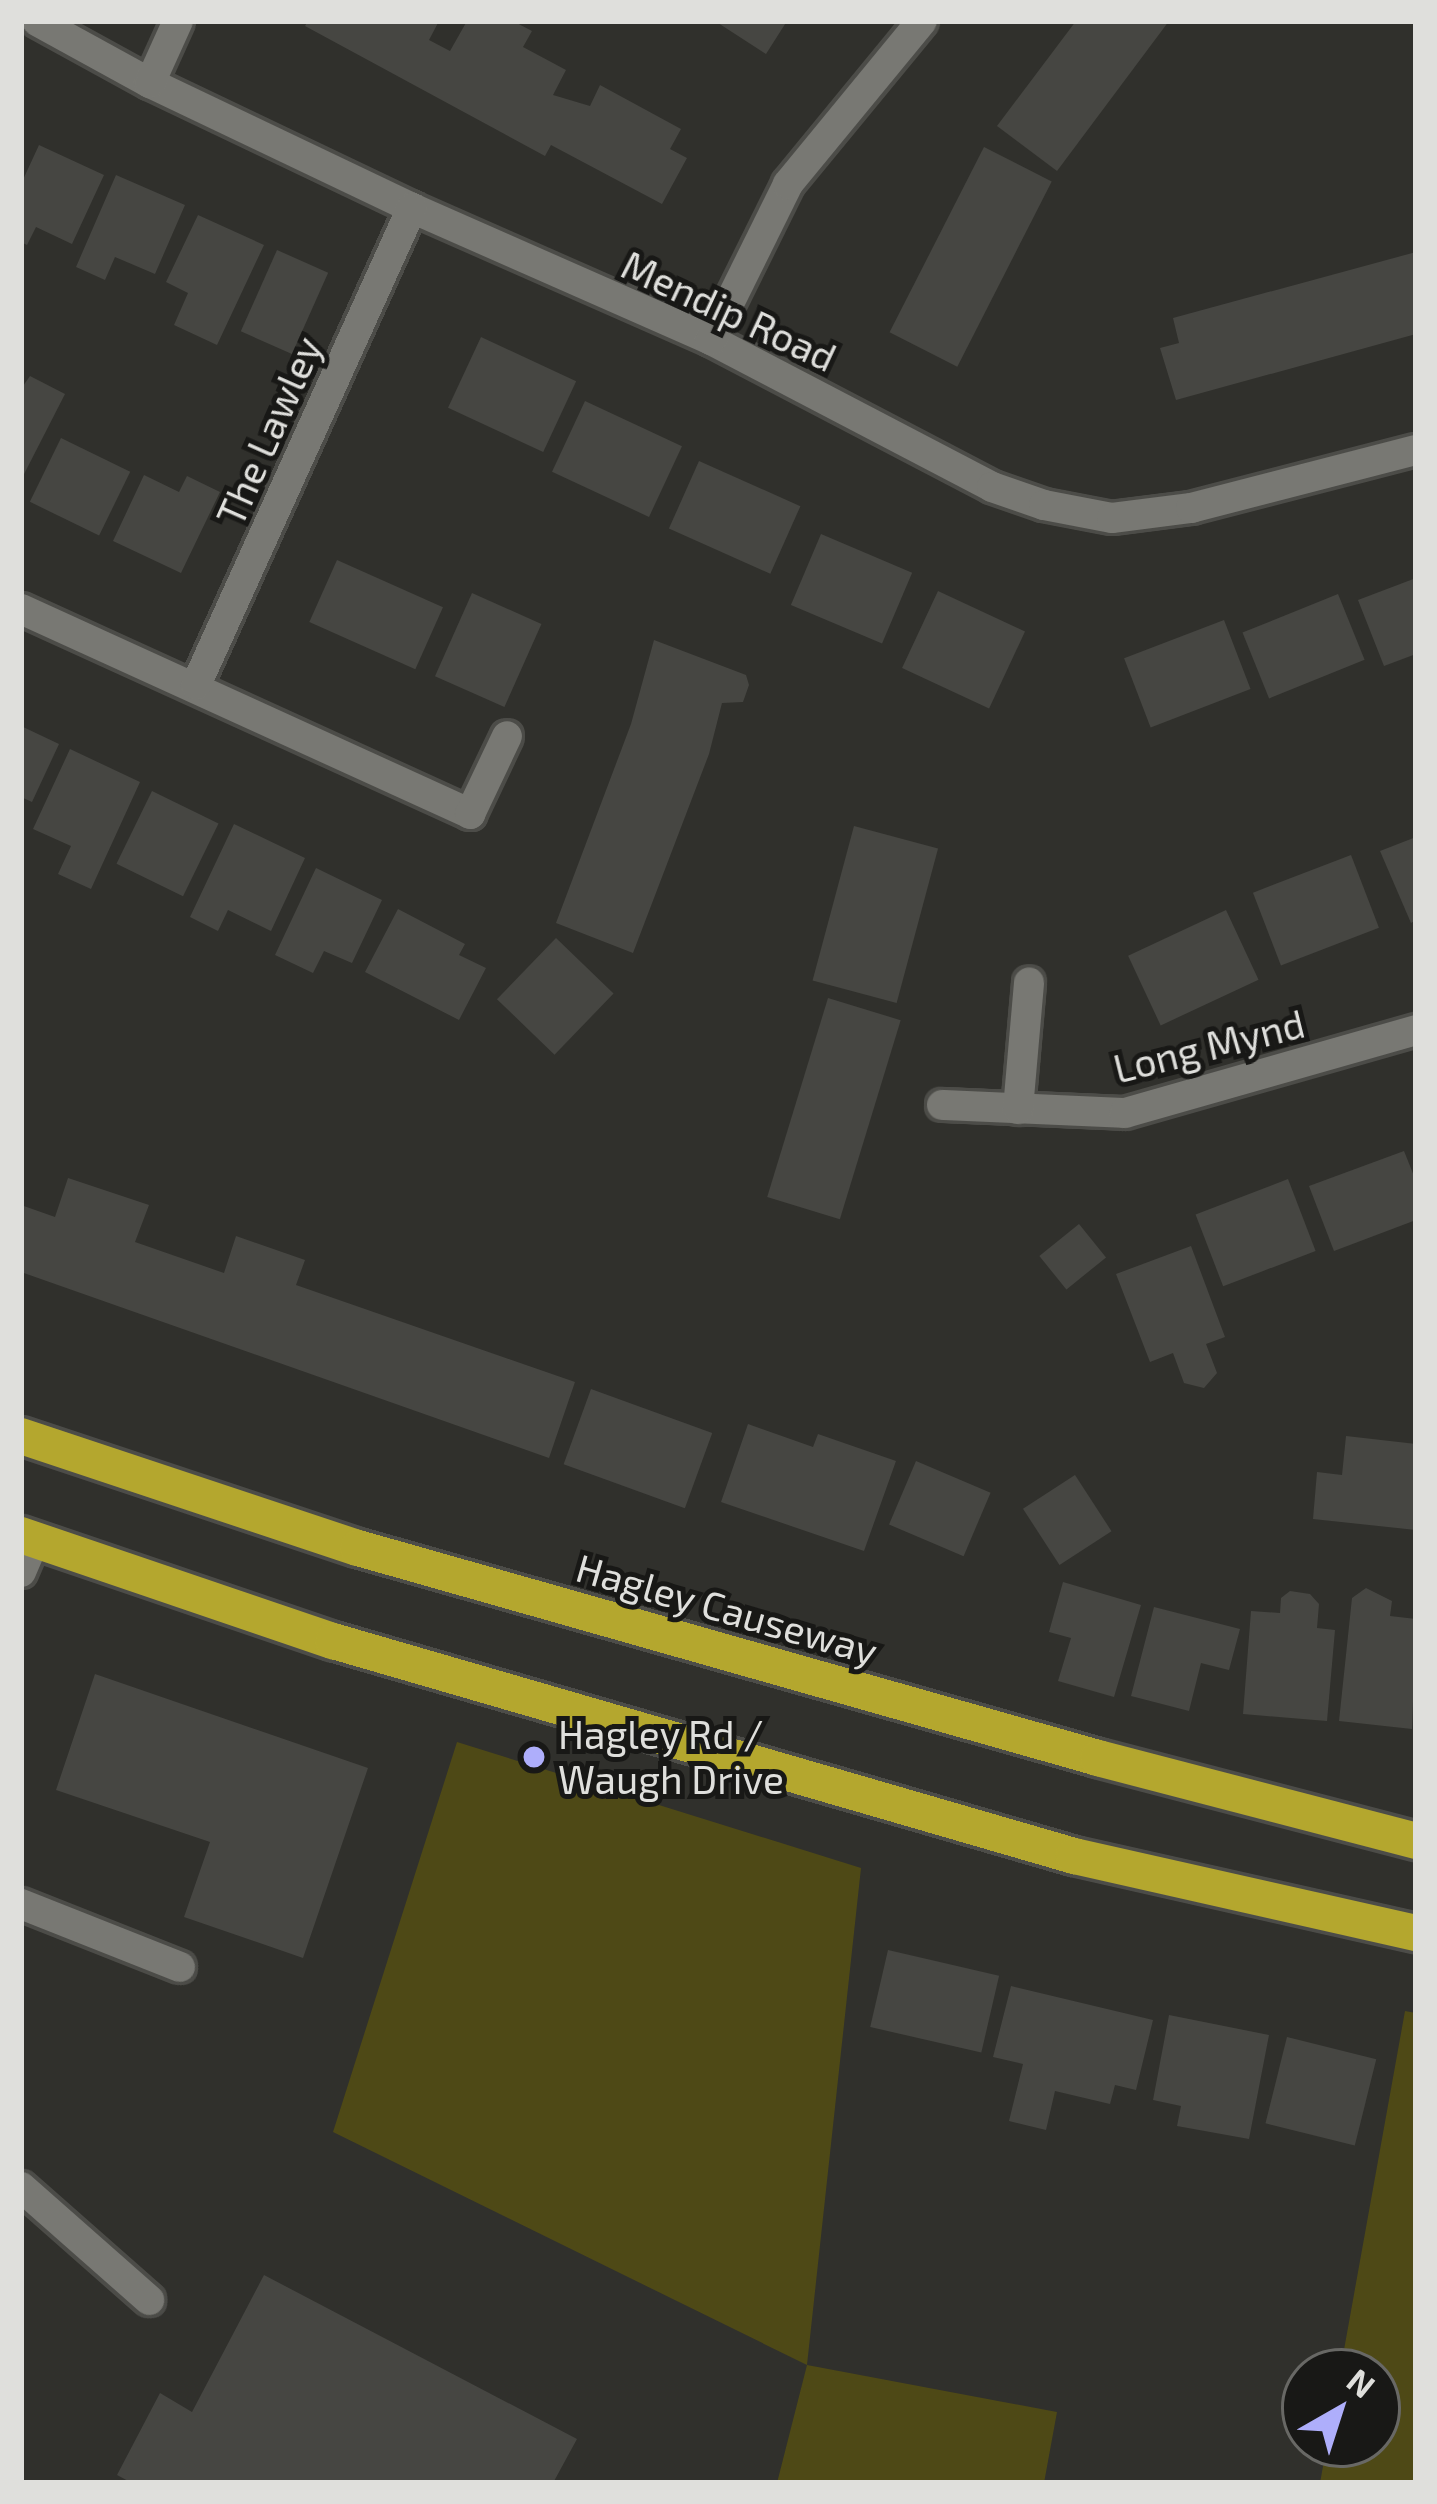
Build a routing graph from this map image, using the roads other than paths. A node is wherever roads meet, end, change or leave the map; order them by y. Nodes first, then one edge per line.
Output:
1 (38, 21) edge
2 (178, 21) edge
3 (922, 21) edge
4 (150, 83) junction
5 (412, 208) junction
6 (711, 340) junction
7 (1416, 449) edge
8 (21, 609) edge
9 (196, 685) junction
10 (507, 736) dead end
11 (1029, 982) dead end
12 (1416, 1030) edge
13 (942, 1105) dead end
14 (1018, 1108) junction
15 (21, 1436) edge
16 (26, 1548) edge
17 (1416, 1841) edge
18 (21, 1904) edge
19 (1416, 1933) edge
20 (180, 1966) dead end
21 (21, 2187) edge
22 (149, 2300) dead end

1 - 4 street, Mendip Road
2 - 4 street
3 - 6 street
4 - 5 street, Mendip Road
5 - 6 street, Mendip Road
5 - 9 street, The Lawley
6 - 7 street, Mendip Road
8 - 9 street
9 - 10 street
11 - 14 street
12 - 14 street, Long Mynd
13 - 14 street, Long Mynd
15 - 17 highway, Hagley Causeway
16 - 19 highway
18 - 20 street
21 - 22 street

